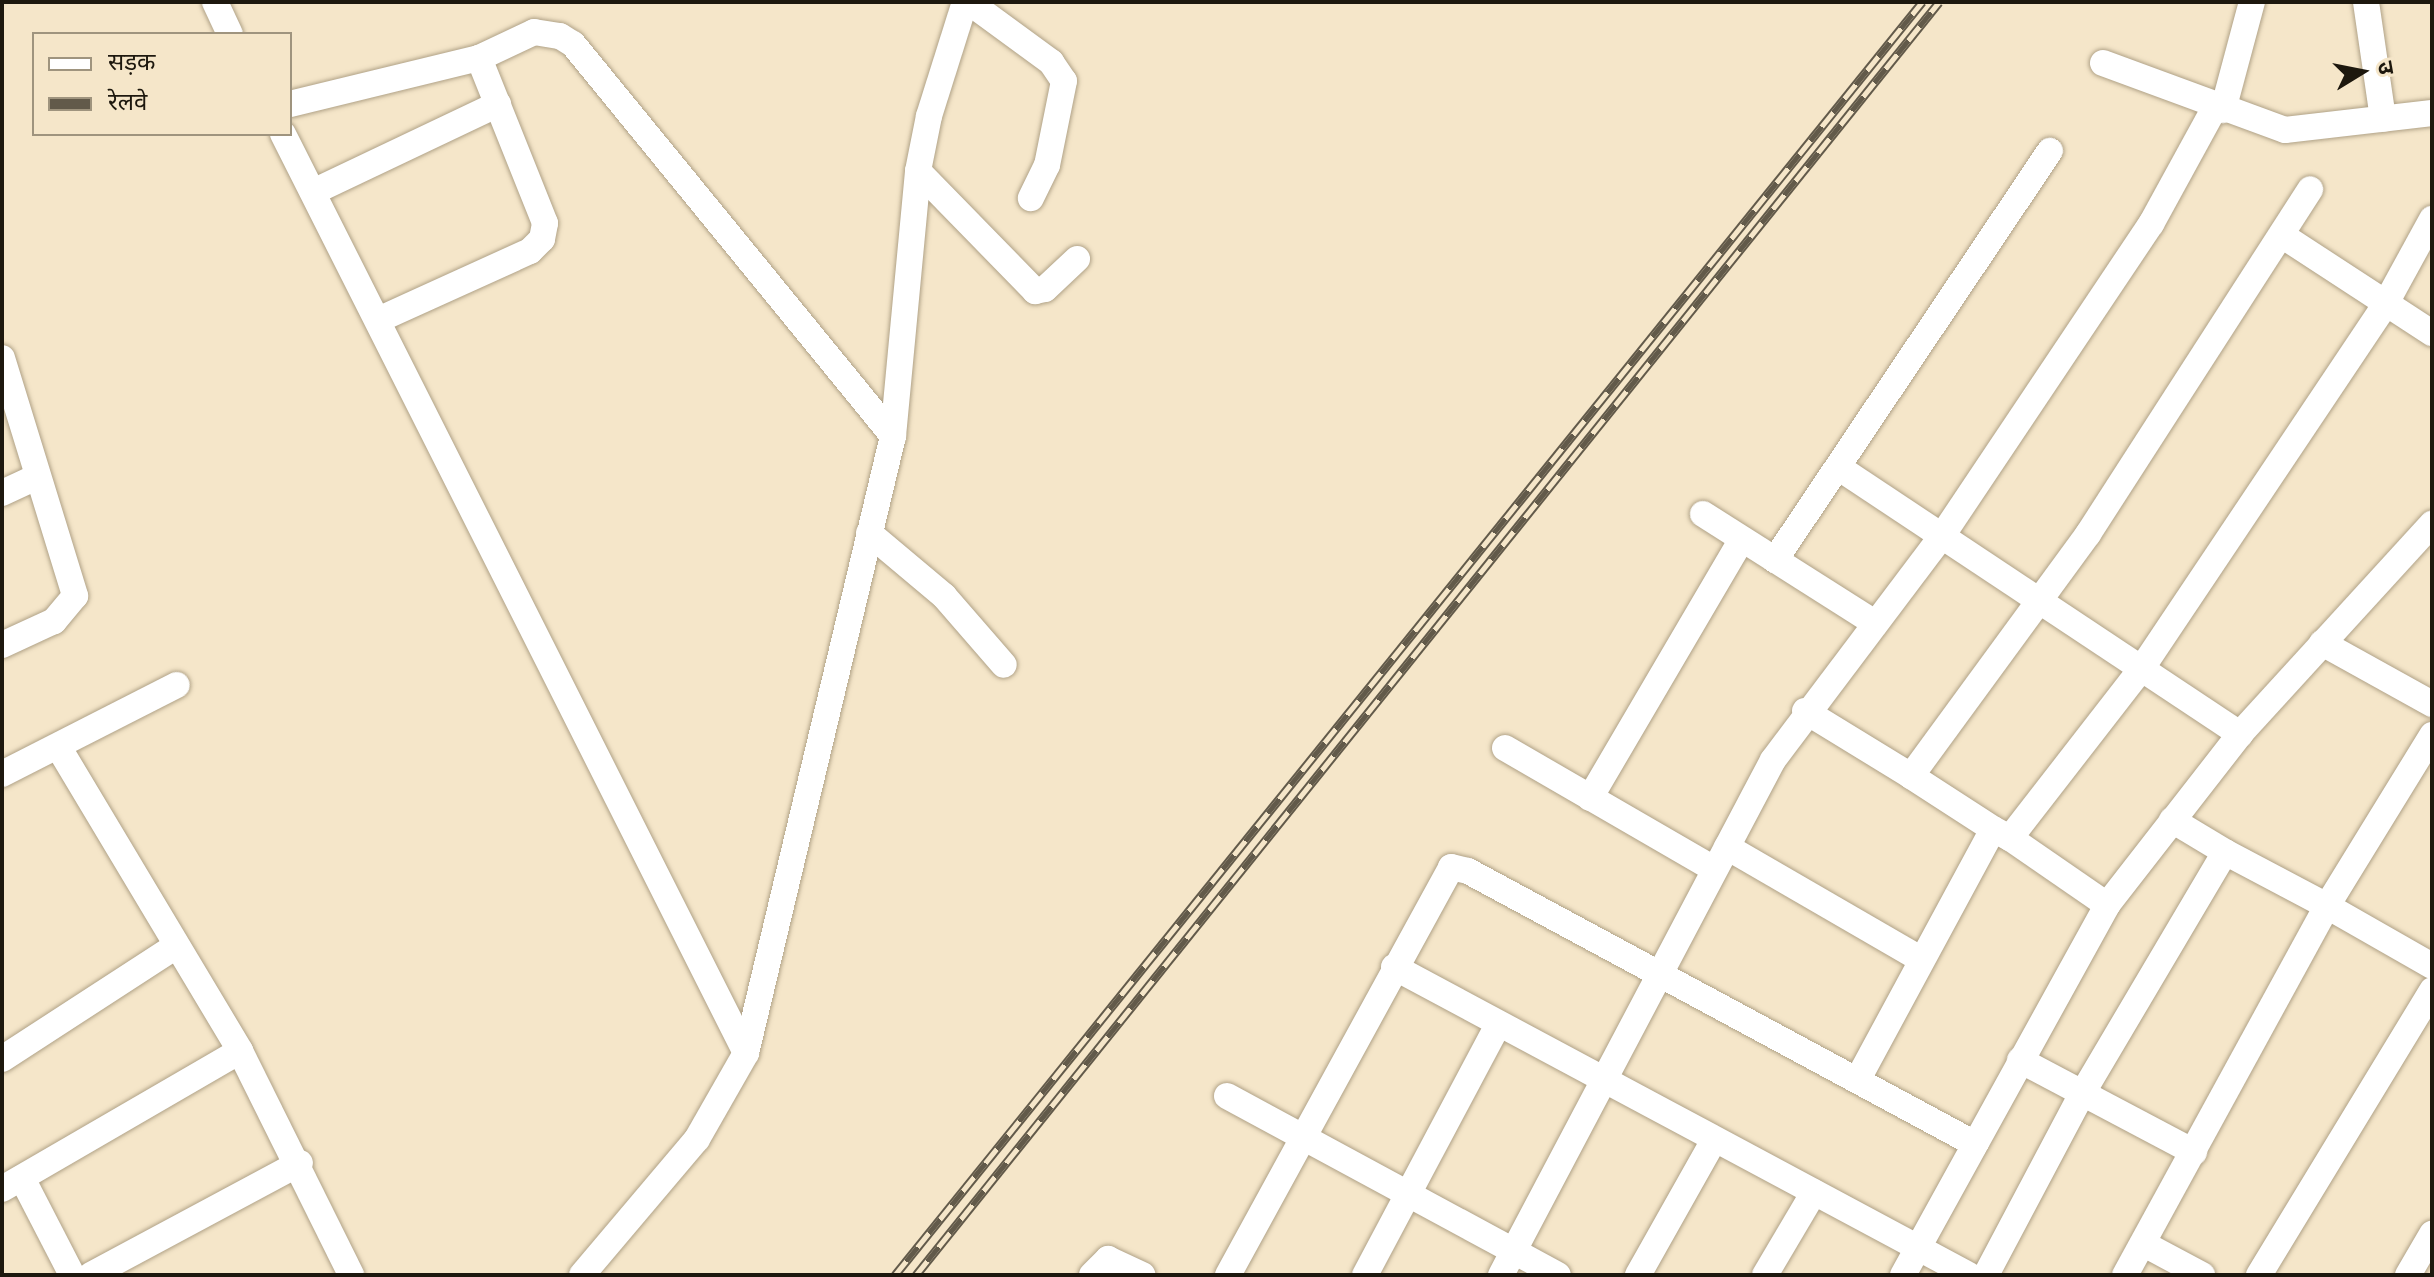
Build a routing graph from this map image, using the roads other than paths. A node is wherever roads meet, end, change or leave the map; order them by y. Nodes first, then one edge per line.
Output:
1 (215, 2) edge
2 (967, 2) edge
3 (2252, 2) edge
4 (2366, 2) edge
5 (229, 32) edge
6 (479, 58) junction
7 (2103, 63) dead end
8 (292, 104) edge
9 (498, 104) junction
10 (2219, 108) junction
11 (2432, 113) edge
12 (2383, 119) junction
13 (284, 136) edge
14 (2050, 151) dead end
15 (918, 171) junction
16 (2310, 189) dead end
17 (313, 192) junction
18 (1031, 198) dead end
19 (2432, 219) edge
20 (2283, 236) junction
21 (1077, 259) dead end
22 (2386, 303) junction
23 (378, 320) junction
24 (2432, 333) edge
25 (2, 358) edge
26 (893, 436) junction
27 (1838, 467) junction
28 (36, 477) junction
29 (2, 493) edge
30 (1703, 514) dead end
31 (2432, 524) edge
32 (869, 533) junction
33 (1942, 536) junction
34 (1742, 539) junction
35 (1775, 560) junction
36 (2040, 601) junction
37 (1875, 623) junction
38 (2322, 643) junction
39 (2, 645) edge
40 (1004, 665) dead end
41 (2142, 668) junction
42 (177, 685) dead end
43 (2432, 704) edge
44 (1805, 711) junction
45 (2240, 734) junction
46 (2432, 735) edge
47 (59, 748) junction
48 (1505, 748) dead end
49 (2, 774) edge
50 (1911, 776) junction
51 (1590, 798) junction
52 (2172, 820) junction
53 (2002, 834) junction
54 (2225, 852) junction
55 (1720, 858) junction
56 (2107, 905) junction
57 (2327, 906) junction
58 (176, 946) junction
59 (1922, 960) junction
60 (2432, 966) edge
61 (1394, 967) junction
62 (1660, 975) junction
63 (2432, 990) edge
64 (1498, 1025) junction
65 (240, 1051) junction
66 (746, 1053) junction
67 (2, 1059) edge
68 (2020, 1060) junction
69 (1605, 1078) junction
70 (1858, 1079) junction
71 (2082, 1094) junction
72 (1227, 1096) dead end
73 (1301, 1136) junction
74 (1714, 1140) junction
75 (1975, 1144) junction
76 (2194, 1152) junction
77 (300, 1163) junction
78 (12, 1184) edge
79 (1409, 1192) junction
80 (1814, 1192) junction
81 (2432, 1234) edge
82 (2144, 1244) junction
83 (1917, 1248) junction
84 (1514, 1250) junction
85 (72, 1275) edge
86 (91, 1275) edge
87 (351, 1275) edge
88 (582, 1275) edge
89 (1092, 1275) edge
90 (1142, 1275) edge
91 (1228, 1275) edge
92 (1365, 1275) edge
93 (1501, 1275) edge
94 (1558, 1275) edge
95 (1638, 1275) edge
96 (1765, 1275) edge
97 (1903, 1275) edge
98 (1969, 1275) edge
99 (1986, 1275) edge
100 (2125, 1275) edge
101 (2202, 1275) edge
102 (2259, 1275) edge
103 (2408, 1275) edge

1 - 5 street
2 - 15 street
2 - 18 street
3 - 10 street
4 - 12 street
6 - 8 street
6 - 9 street
6 - 26 street
7 - 10 street
9 - 17 street
9 - 23 street
10 - 12 street
10 - 33 street
11 - 12 street
13 - 17 street
14 - 27 street
15 - 21 street
15 - 26 street
16 - 20 street
17 - 23 street
19 - 22 street
20 - 22 street
20 - 36 street
22 - 24 street
22 - 41 street
23 - 66 street
25 - 28 street
26 - 32 street
27 - 33 street
27 - 35 street
28 - 29 street
28 - 39 street
30 - 34 street
31 - 38 street
32 - 40 street
32 - 66 street
33 - 36 street
33 - 37 street
34 - 35 street
34 - 51 street
35 - 37 street
36 - 41 street
36 - 50 street
37 - 44 street
38 - 43 street
38 - 45 street
41 - 45 street
41 - 53 street
42 - 47 street
44 - 50 street
44 - 55 street
45 - 52 street
46 - 57 street
47 - 49 street
47 - 58 street
48 - 51 street
50 - 53 street
51 - 55 street
52 - 54 street
52 - 56 street
53 - 56 street
53 - 59 street
54 - 57 street
54 - 71 street
55 - 59 street
55 - 62 street
56 - 68 street
57 - 60 street
57 - 76 street
58 - 65 street
58 - 67 street
59 - 70 street
61 - 62 street
61 - 64 street
61 - 73 street
62 - 69 street
62 - 70 street
63 - 102 street
64 - 69 street
64 - 79 street
65 - 77 street
65 - 78 street
66 - 88 street
68 - 71 street
68 - 75 street
69 - 74 street
69 - 84 street
70 - 75 street
71 - 76 street
71 - 99 street
72 - 73 street
73 - 79 street
73 - 91 street
74 - 80 street
74 - 95 street
75 - 83 street
76 - 82 street
77 - 86 street
77 - 87 street
78 - 85 street
79 - 84 street
79 - 92 street
80 - 83 street
80 - 96 street
81 - 103 street
82 - 100 street
82 - 101 street
83 - 97 street
83 - 98 street
84 - 93 street
84 - 94 street
89 - 90 street

